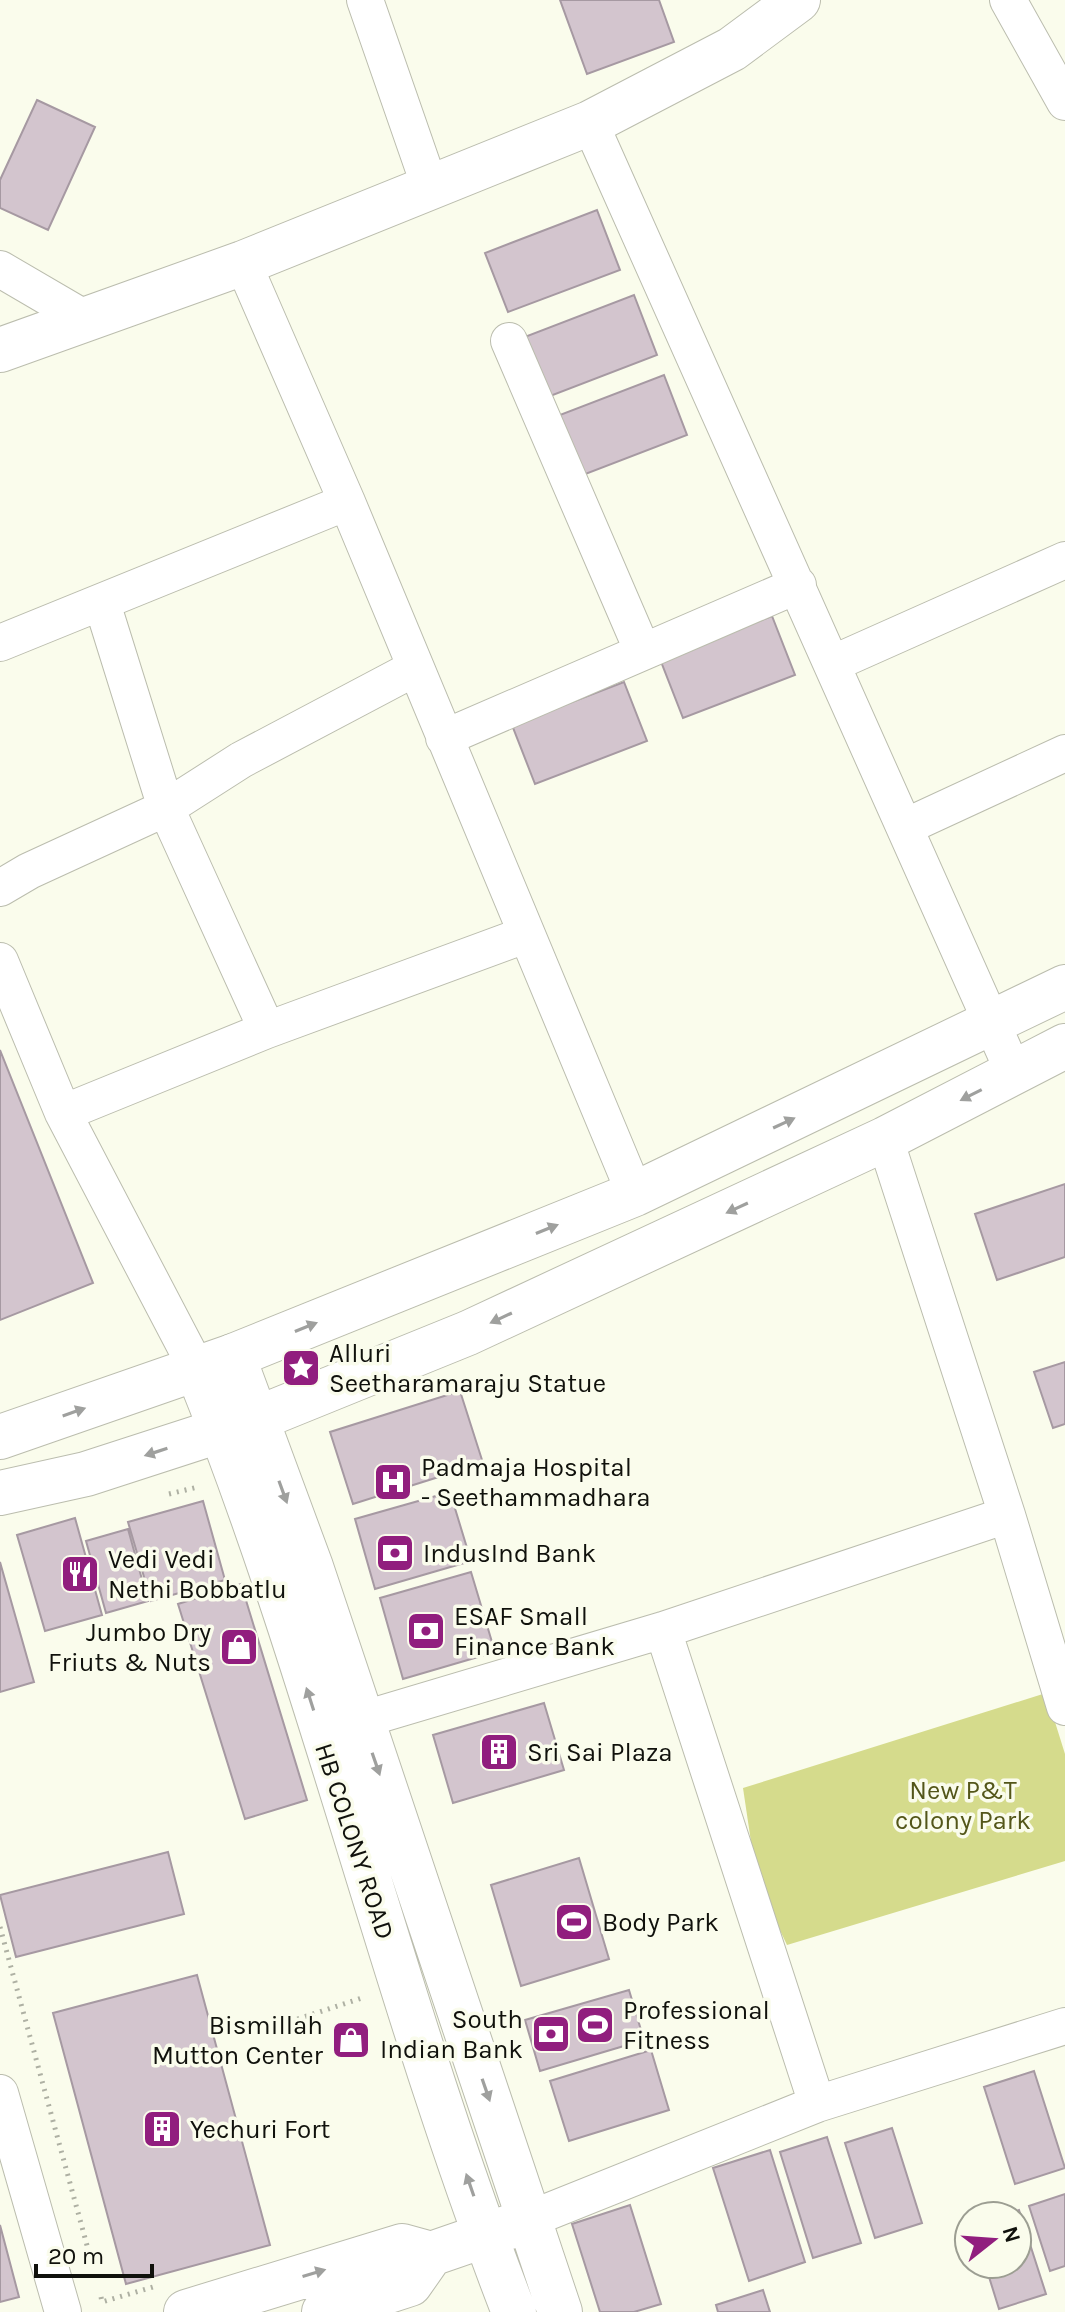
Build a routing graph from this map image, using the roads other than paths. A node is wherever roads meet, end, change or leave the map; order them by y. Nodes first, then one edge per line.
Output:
1 (365, 0) edge
2 (798, 0) edge
3 (1008, 0) edge
4 (1065, 102) edge
5 (590, 123) junction
6 (431, 190) junction
7 (243, 263) junction
8 (0, 269) edge
9 (89, 321) junction
10 (509, 341) dead end
11 (0, 350) edge
12 (347, 502) junction
13 (1065, 560) edge
14 (798, 585) junction
15 (102, 603) junction
16 (0, 643) edge
17 (643, 652) junction
18 (834, 663) junction
19 (415, 668) junction
20 (444, 738) junction
21 (1065, 753) edge
22 (166, 808) junction
23 (905, 827) junction
24 (0, 888) edge
25 (525, 935) junction
26 (0, 961) edge
27 (1065, 987) edge
28 (991, 1023) junction
29 (267, 1030) junction
30 (1065, 1046) edge
31 (1014, 1073) junction
32 (63, 1113) junction
33 (885, 1139) junction
34 (635, 1194) junction
35 (215, 1363) junction
36 (239, 1425) junction
37 (0, 1437) edge
38 (0, 1493) edge
39 (1007, 1515) junction
40 (663, 1630) junction
41 (1054, 1639) edge
42 (1065, 1707) edge
43 (361, 1720) junction
44 (1065, 2026) edge
45 (0, 2093) edge
46 (817, 2104) junction
47 (530, 2219) junction
48 (487, 2236) junction
49 (431, 2254) junction
50 (174, 2298) edge
51 (63, 2312) edge
52 (324, 2312) edge
53 (514, 2312) edge
54 (560, 2312) edge

1 - 6 street
2 - 5 street
3 - 4 street
5 - 6 street
5 - 14 street
6 - 7 street
7 - 9 street
7 - 12 street
8 - 9 street
9 - 11 street
10 - 17 street
12 - 15 street
12 - 19 street
13 - 18 street
14 - 17 street
14 - 18 street
15 - 16 street
15 - 22 street
17 - 20 street
18 - 23 street
19 - 20 street
19 - 22 street
20 - 25 street
21 - 23 street
22 - 24 street
22 - 29 street
23 - 28 street
25 - 29 street
25 - 34 street
26 - 32 street
27 - 28 street
28 - 31 street
34 -> 28 street
29 - 32 street
30 - 31 street
31 -> 33 street
32 - 35 street
33 -> 36 street
33 - 39 street
35 -> 34 street
35 - 36 street, HB COLONY ROAD
37 -> 35 street
36 -> 38 street
36 -> 43 street
48 -> 36 street, HB COLONY ROAD
39 - 40 street
39 - 41 street
40 - 43 street
40 - 46 street
41 - 42 street
43 -> 47 street
44 - 46 street
45 - 51 street
46 - 47 street
47 - 48 street
47 - 54 street
48 - 49 street
48 - 53 street, HB COLONY ROAD
50 -> 49 street
49 - 52 street

